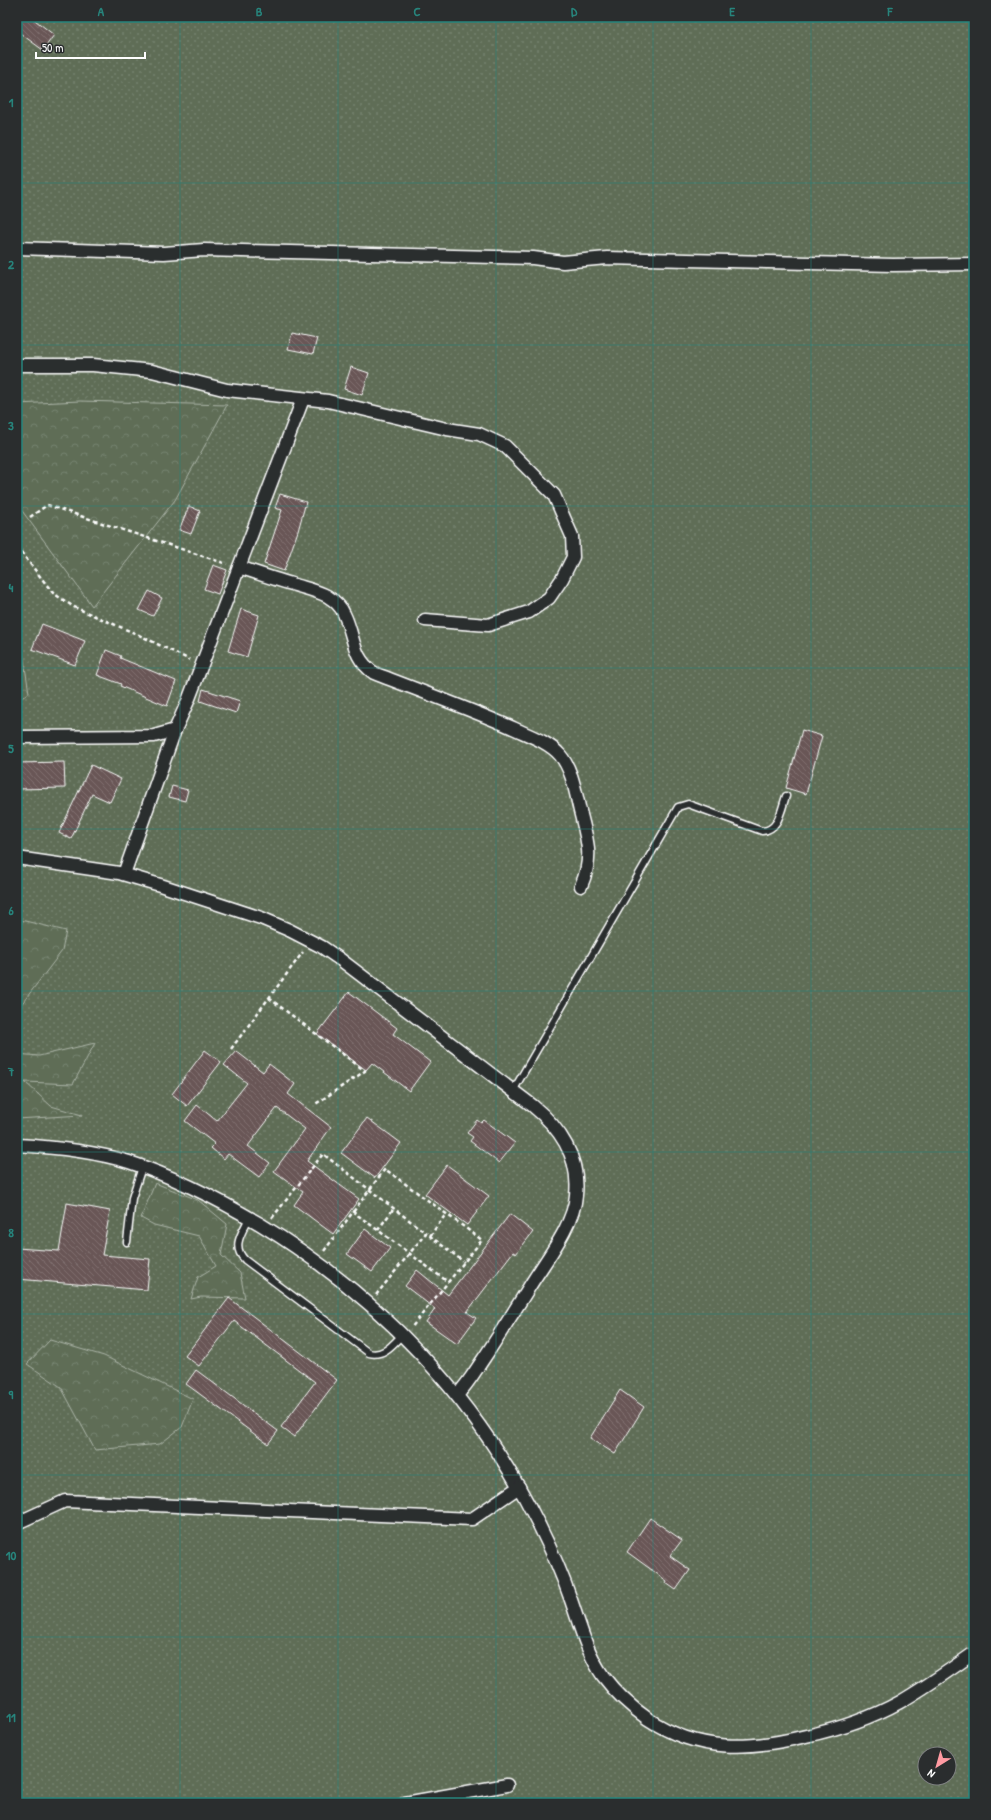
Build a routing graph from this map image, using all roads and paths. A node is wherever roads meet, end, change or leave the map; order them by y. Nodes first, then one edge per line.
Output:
1 (17, 248) edge
2 (974, 264) edge
3 (17, 365) edge
4 (303, 399) junction
5 (30, 517) dead end
6 (22, 552) dead end
7 (239, 567) junction
8 (425, 620) dead end
9 (201, 665) junction
10 (175, 730) junction
11 (17, 737) edge
12 (786, 796) dead end
13 (17, 858) edge
14 (124, 874) junction
15 (581, 886) dead end
16 (311, 941) junction
17 (269, 998) junction
18 (231, 1049) dead end
19 (513, 1091) junction
20 (314, 1105) dead end
21 (17, 1145) edge
22 (142, 1167) junction
23 (369, 1189) junction
24 (394, 1208) junction
25 (352, 1212) junction
26 (446, 1214) junction
27 (249, 1218) junction
28 (265, 1227) junction
29 (378, 1230) junction
30 (426, 1232) junction
31 (430, 1236) junction
32 (127, 1242) dead end
33 (410, 1254) junction
34 (316, 1261) junction
35 (464, 1262) junction
36 (448, 1282) junction
37 (370, 1303) junction
38 (404, 1335) junction
39 (456, 1395) junction
40 (519, 1486) junction
41 (17, 1523) edge
42 (974, 1653) edge
43 (507, 1785) dead end
44 (405, 1803) edge

1 - 2 street
3 - 4 street
4 - 7 street
4 - 8 street
5 - 7 path
6 - 9 path
7 - 9 street
7 - 15 street
9 - 10 street
10 - 11 street
10 - 14 street
12 - 19 lane
13 - 14 street
14 - 16 street
16 - 17 path
16 - 19 street
17 - 18 path
17 - 20 path
19 - 39 street
21 - 22 street
22 - 27 street
22 - 32 lane
23 - 24 path
23 - 25 path
23 - 26 path
23 - 28 path
24 - 29 path
24 - 30 path
25 - 29 path
25 - 34 path
26 - 31 path
26 - 35 path
27 - 28 street
27 - 38 lane
28 - 34 street
29 - 33 path
30 - 31 path
30 - 33 path
31 - 35 path
33 - 36 path
33 - 37 path
34 - 37 street
35 - 36 path
36 - 38 path
37 - 38 street
38 - 39 street
39 - 40 street
40 - 41 street
40 - 42 street
43 - 44 street

